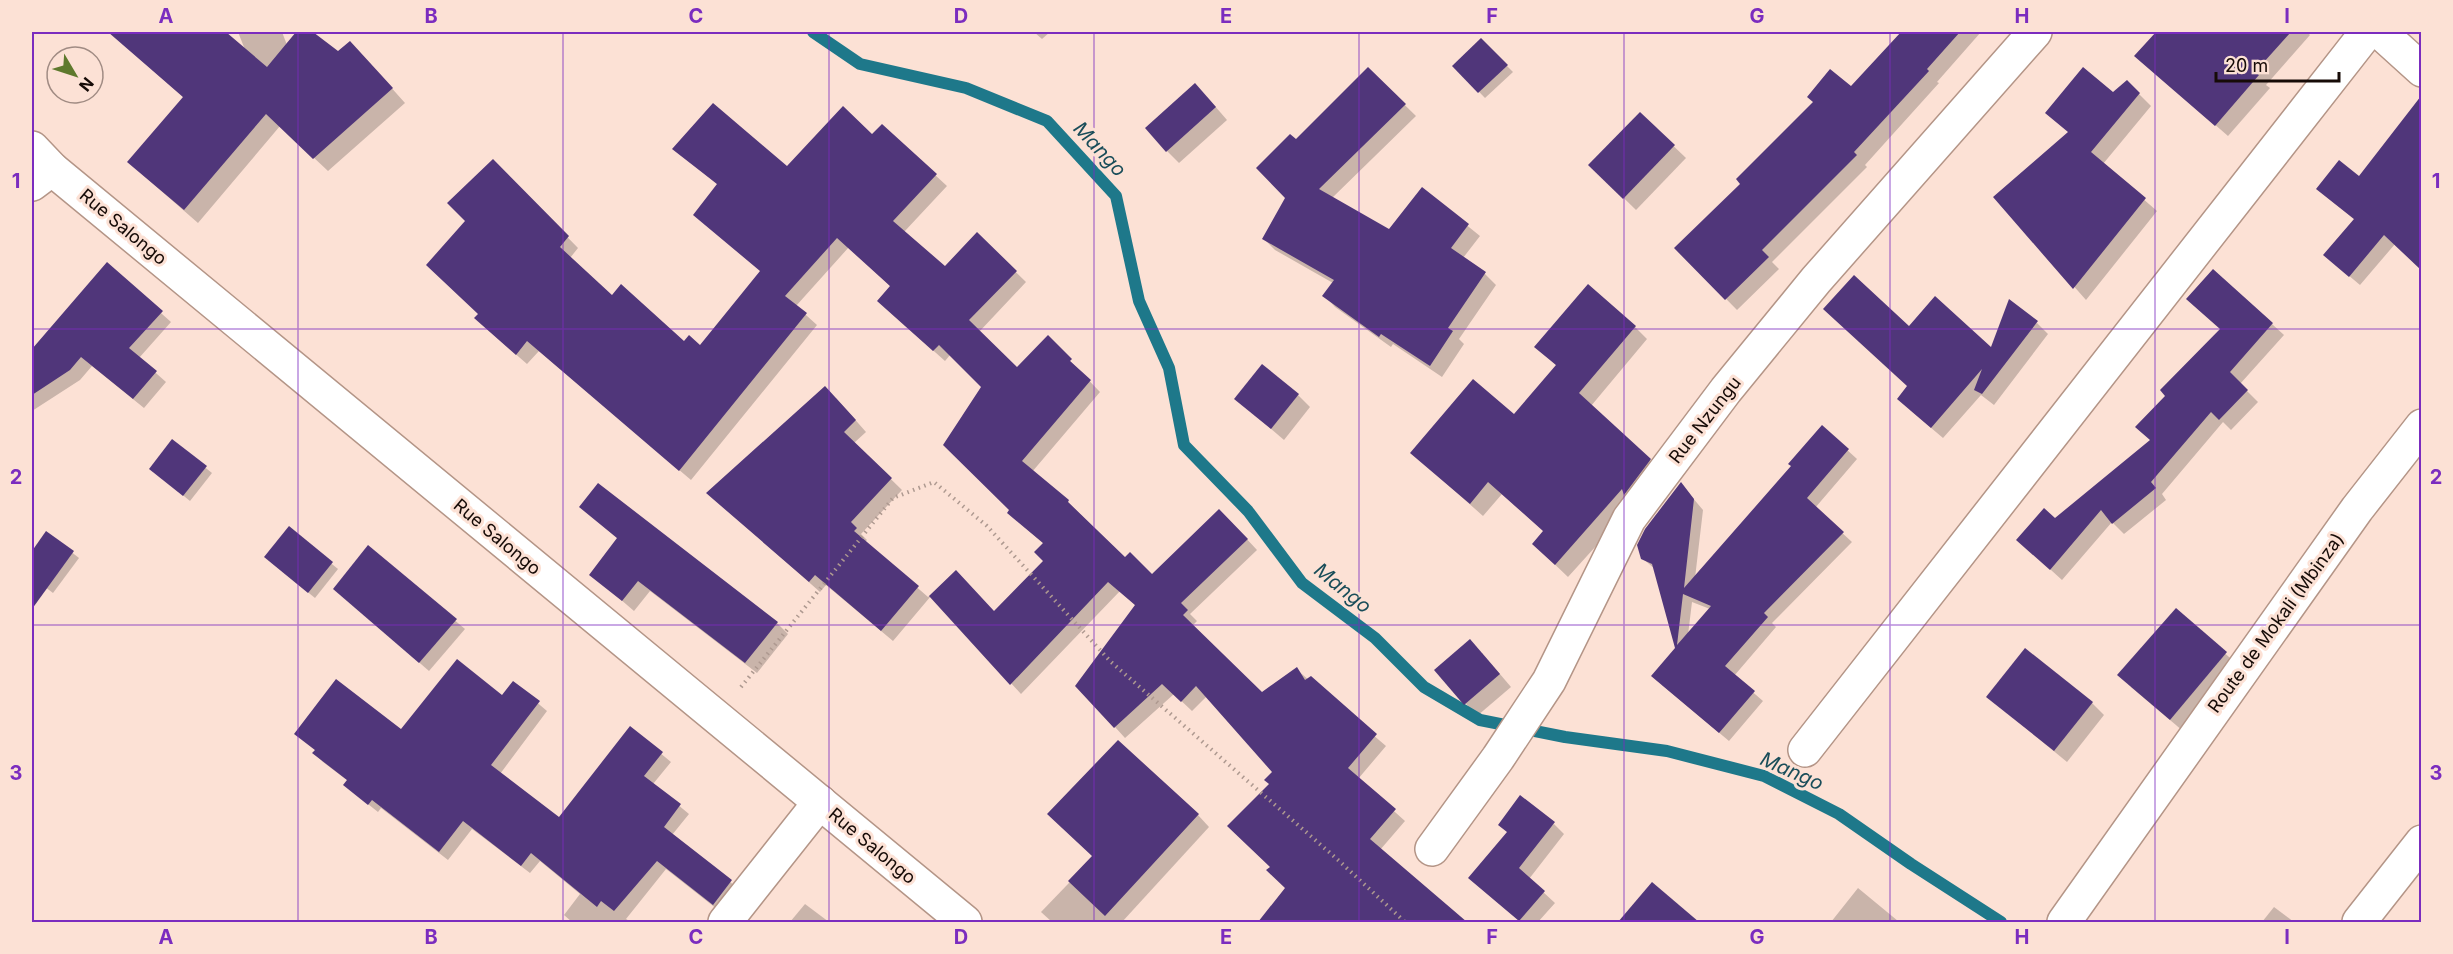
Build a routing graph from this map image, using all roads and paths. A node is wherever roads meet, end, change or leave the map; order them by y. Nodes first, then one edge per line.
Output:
1 (2035, 32) edge
2 (2367, 32) edge
3 (2380, 32) edge
4 (2421, 70) edge
5 (38, 167) edge
6 (2421, 426) edge
7 (717, 718) junction
8 (1805, 750) dead end
9 (820, 802) junction
10 (2421, 842) edge
11 (1432, 849) dead end
12 (725, 922) edge
13 (966, 922) edge
14 (1405, 922) edge
15 (2064, 922) edge
16 (2359, 922) edge

1 - 11 street, Rue Nzungu
2 - 8 street
3 - 4 street
5 - 7 street, Rue Salongo
6 - 15 street, Route de Mokali (Mbinza)
7 - 9 street, Rue Salongo
7 - 14 path
9 - 12 street
9 - 13 street, Rue Salongo
10 - 16 street

